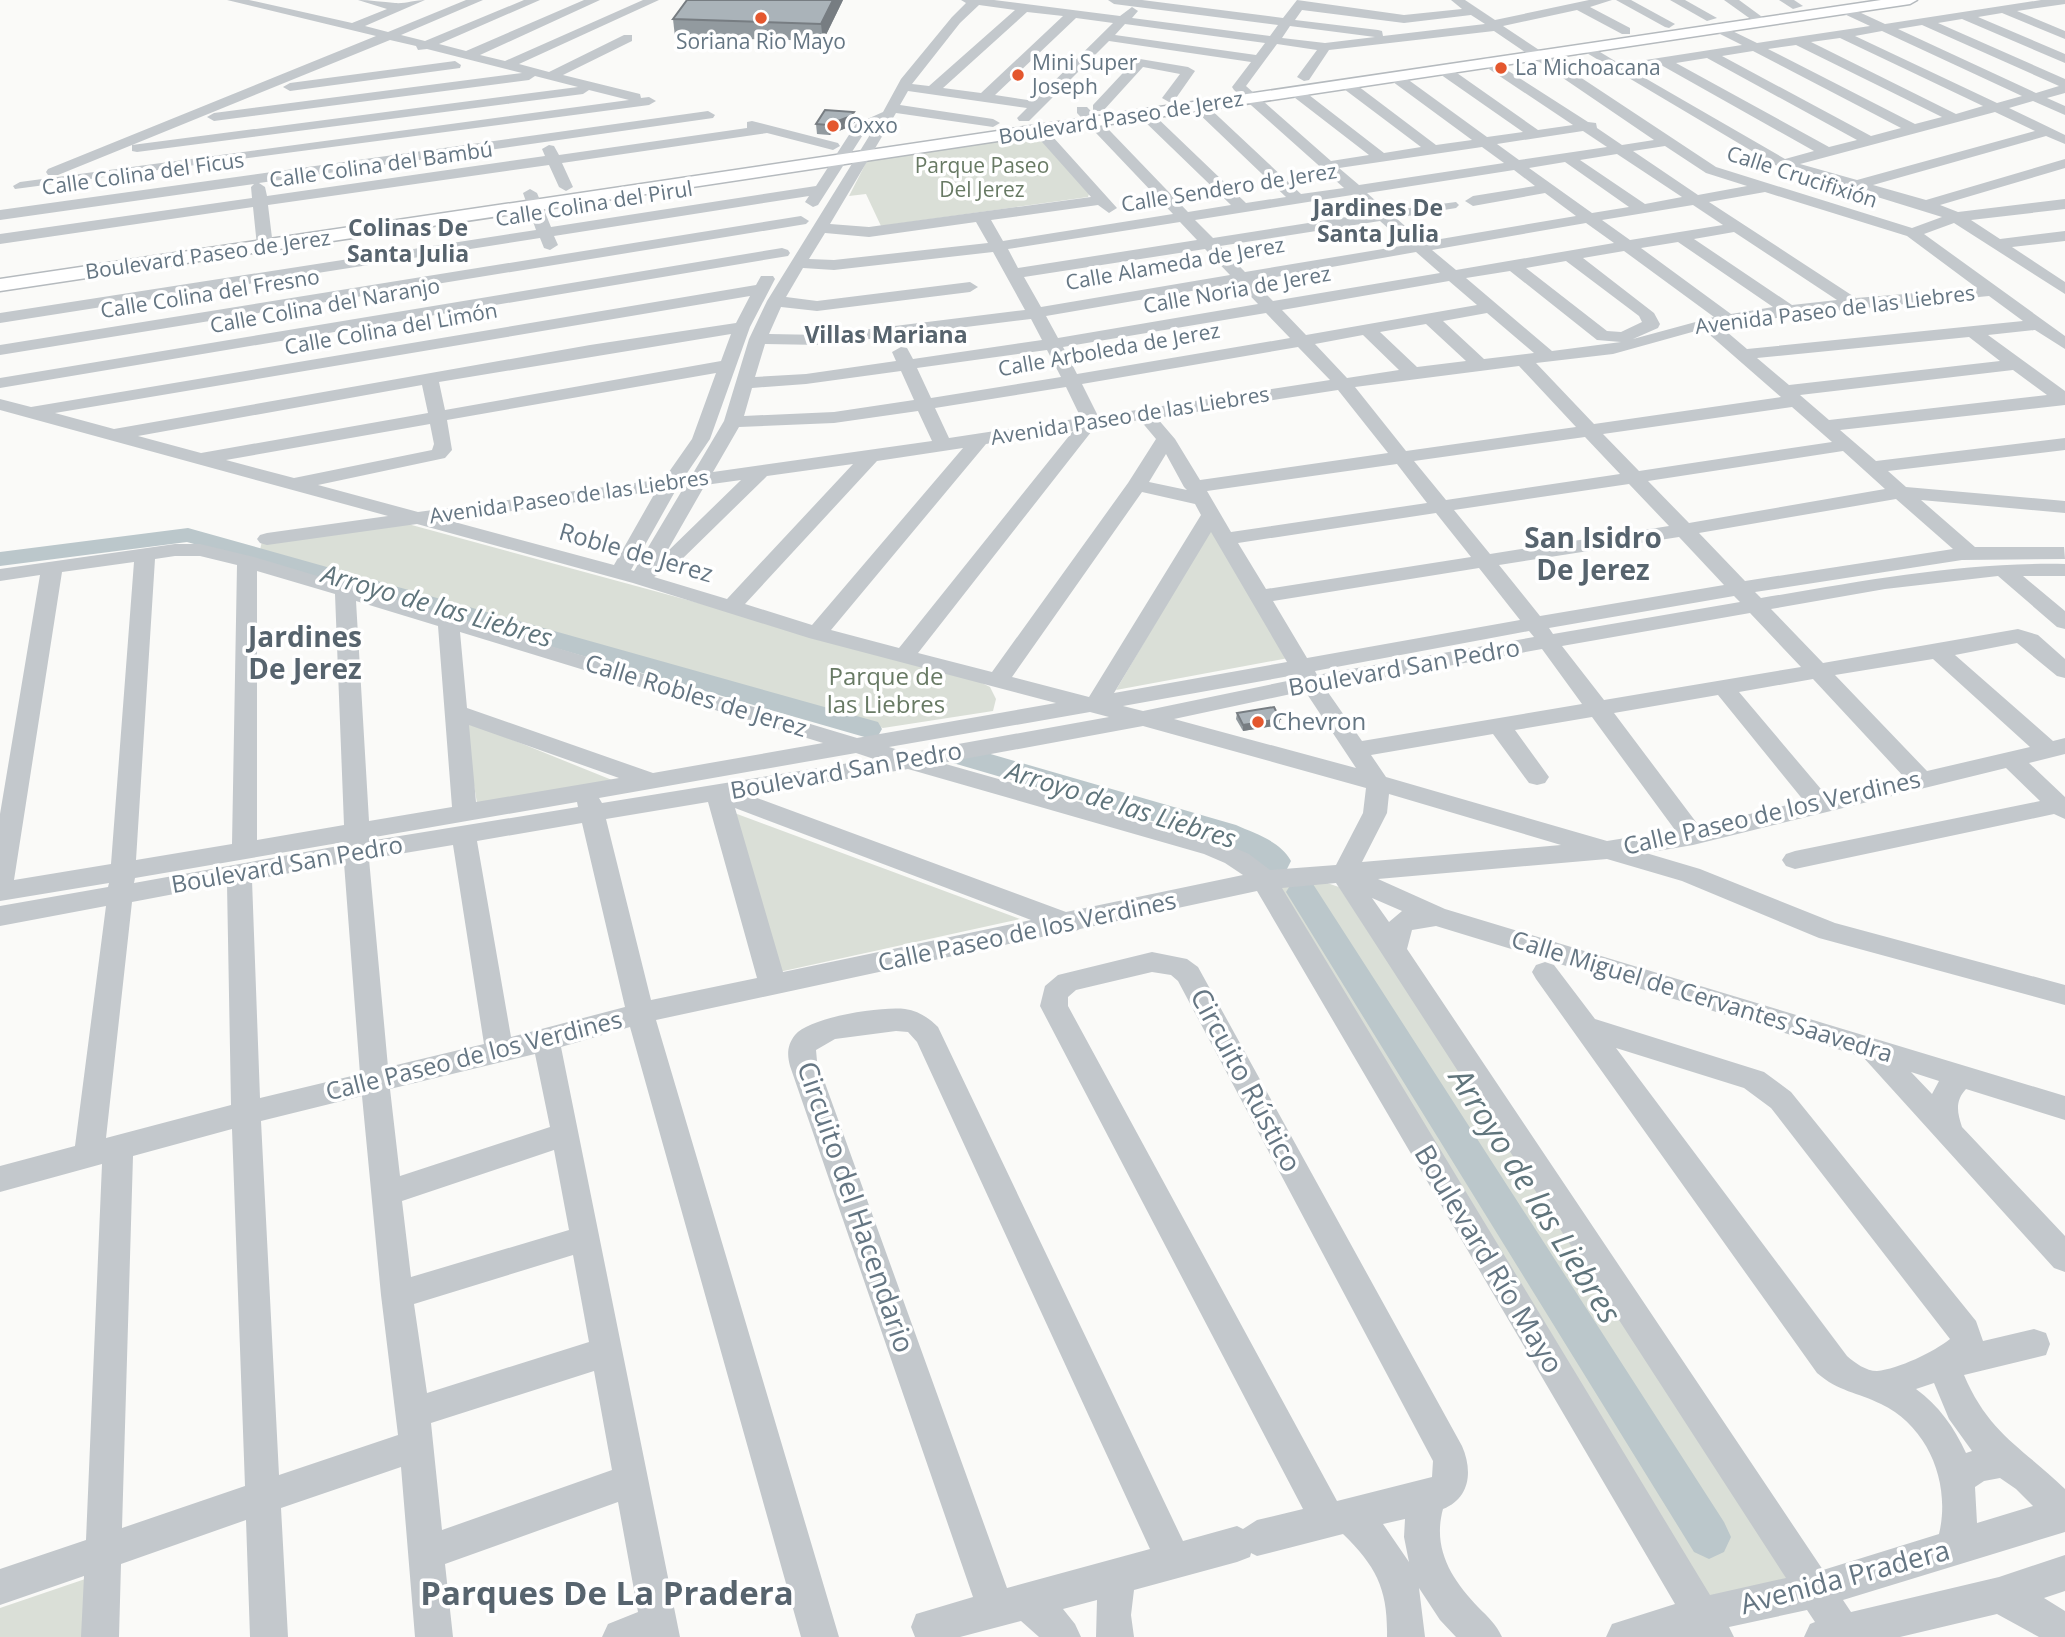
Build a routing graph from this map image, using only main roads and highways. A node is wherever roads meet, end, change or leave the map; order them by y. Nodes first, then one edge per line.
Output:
1 (1910, 0) edge
2 (1791, 3) edge
3 (1841, 5) edge
4 (1757, 17) junction
5 (1714, 23) junction
6 (1299, 84) junction
7 (1244, 93) junction
8 (1091, 113) junction
9 (840, 150) junction
10 (533, 199) junction
11 (265, 239) junction
12 (0, 268) edge
13 (0, 285) edge

1 - 3 main road, Boulevard Paseo de Jerez
2 - 3 main road, Boulevard Paseo de Jerez
2 - 4 main road, Boulevard Paseo de Jerez
3 - 4 main road, Boulevard Paseo de Jerez
4 - 5 main road, Boulevard Paseo de Jerez
5 - 6 main road, Boulevard Paseo de Jerez
5 - 6 main road, Boulevard Paseo de Jerez
6 - 7 main road, Boulevard Paseo de Jerez
7 - 8 main road, Boulevard Paseo de Jerez
7 - 8 main road, Boulevard Paseo de Jerez
8 - 9 main road, Boulevard Paseo de Jerez
8 - 9 main road, Boulevard Paseo de Jerez
9 - 10 main road, Boulevard Paseo de Jerez
9 - 10 main road, Boulevard Paseo de Jerez
10 - 11 main road, Boulevard Paseo de Jerez
11 - 12 main road, Boulevard Paseo de Jerez
11 - 13 main road, Boulevard Paseo de Jerez

